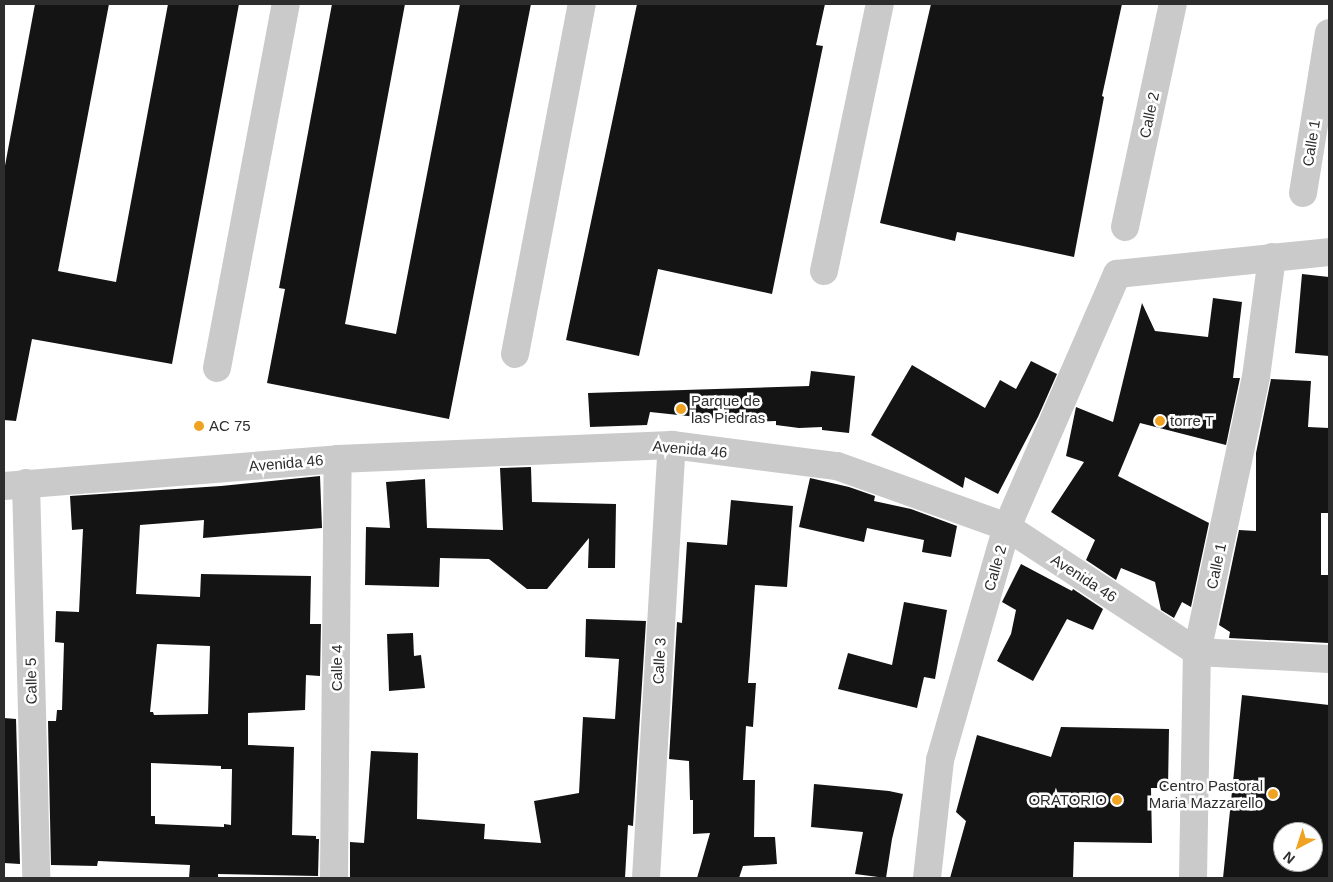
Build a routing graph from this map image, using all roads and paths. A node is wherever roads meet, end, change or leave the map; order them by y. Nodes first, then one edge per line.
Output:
1 (286, 4) edge
2 (582, 4) edge
3 (880, 4) edge
4 (1173, 4) edge
5 (1329, 33) edge
6 (1302, 193) dead end
7 (1125, 227) dead end
8 (1329, 252) edge
9 (1272, 257) junction
10 (824, 270) dead end
11 (515, 354) dead end
12 (217, 368) dead end
13 (672, 444) junction
14 (338, 459) junction
15 (15, 485) edge
16 (1007, 527) junction
17 (1197, 652) junction
18 (1329, 659) edge
19 (36, 878) edge
20 (334, 878) edge
21 (646, 878) edge
22 (927, 878) edge
23 (1193, 878) edge

1 - 12 street
2 - 11 street
3 - 10 street
4 - 7 street, Calle 2
5 - 6 street, Calle 1
8 - 9 street
9 - 16 street, Calle 2
9 - 17 street, Calle 1
13 - 14 street, Avenida 46
13 - 16 street, Avenida 46
13 - 21 street, Calle 3
14 - 15 street, Avenida 46
14 - 20 street, Calle 4
15 - 19 street, Calle 5
16 - 17 street, Avenida 46
16 - 22 street, Calle 2
17 - 18 street
17 - 23 street, Calle 1

